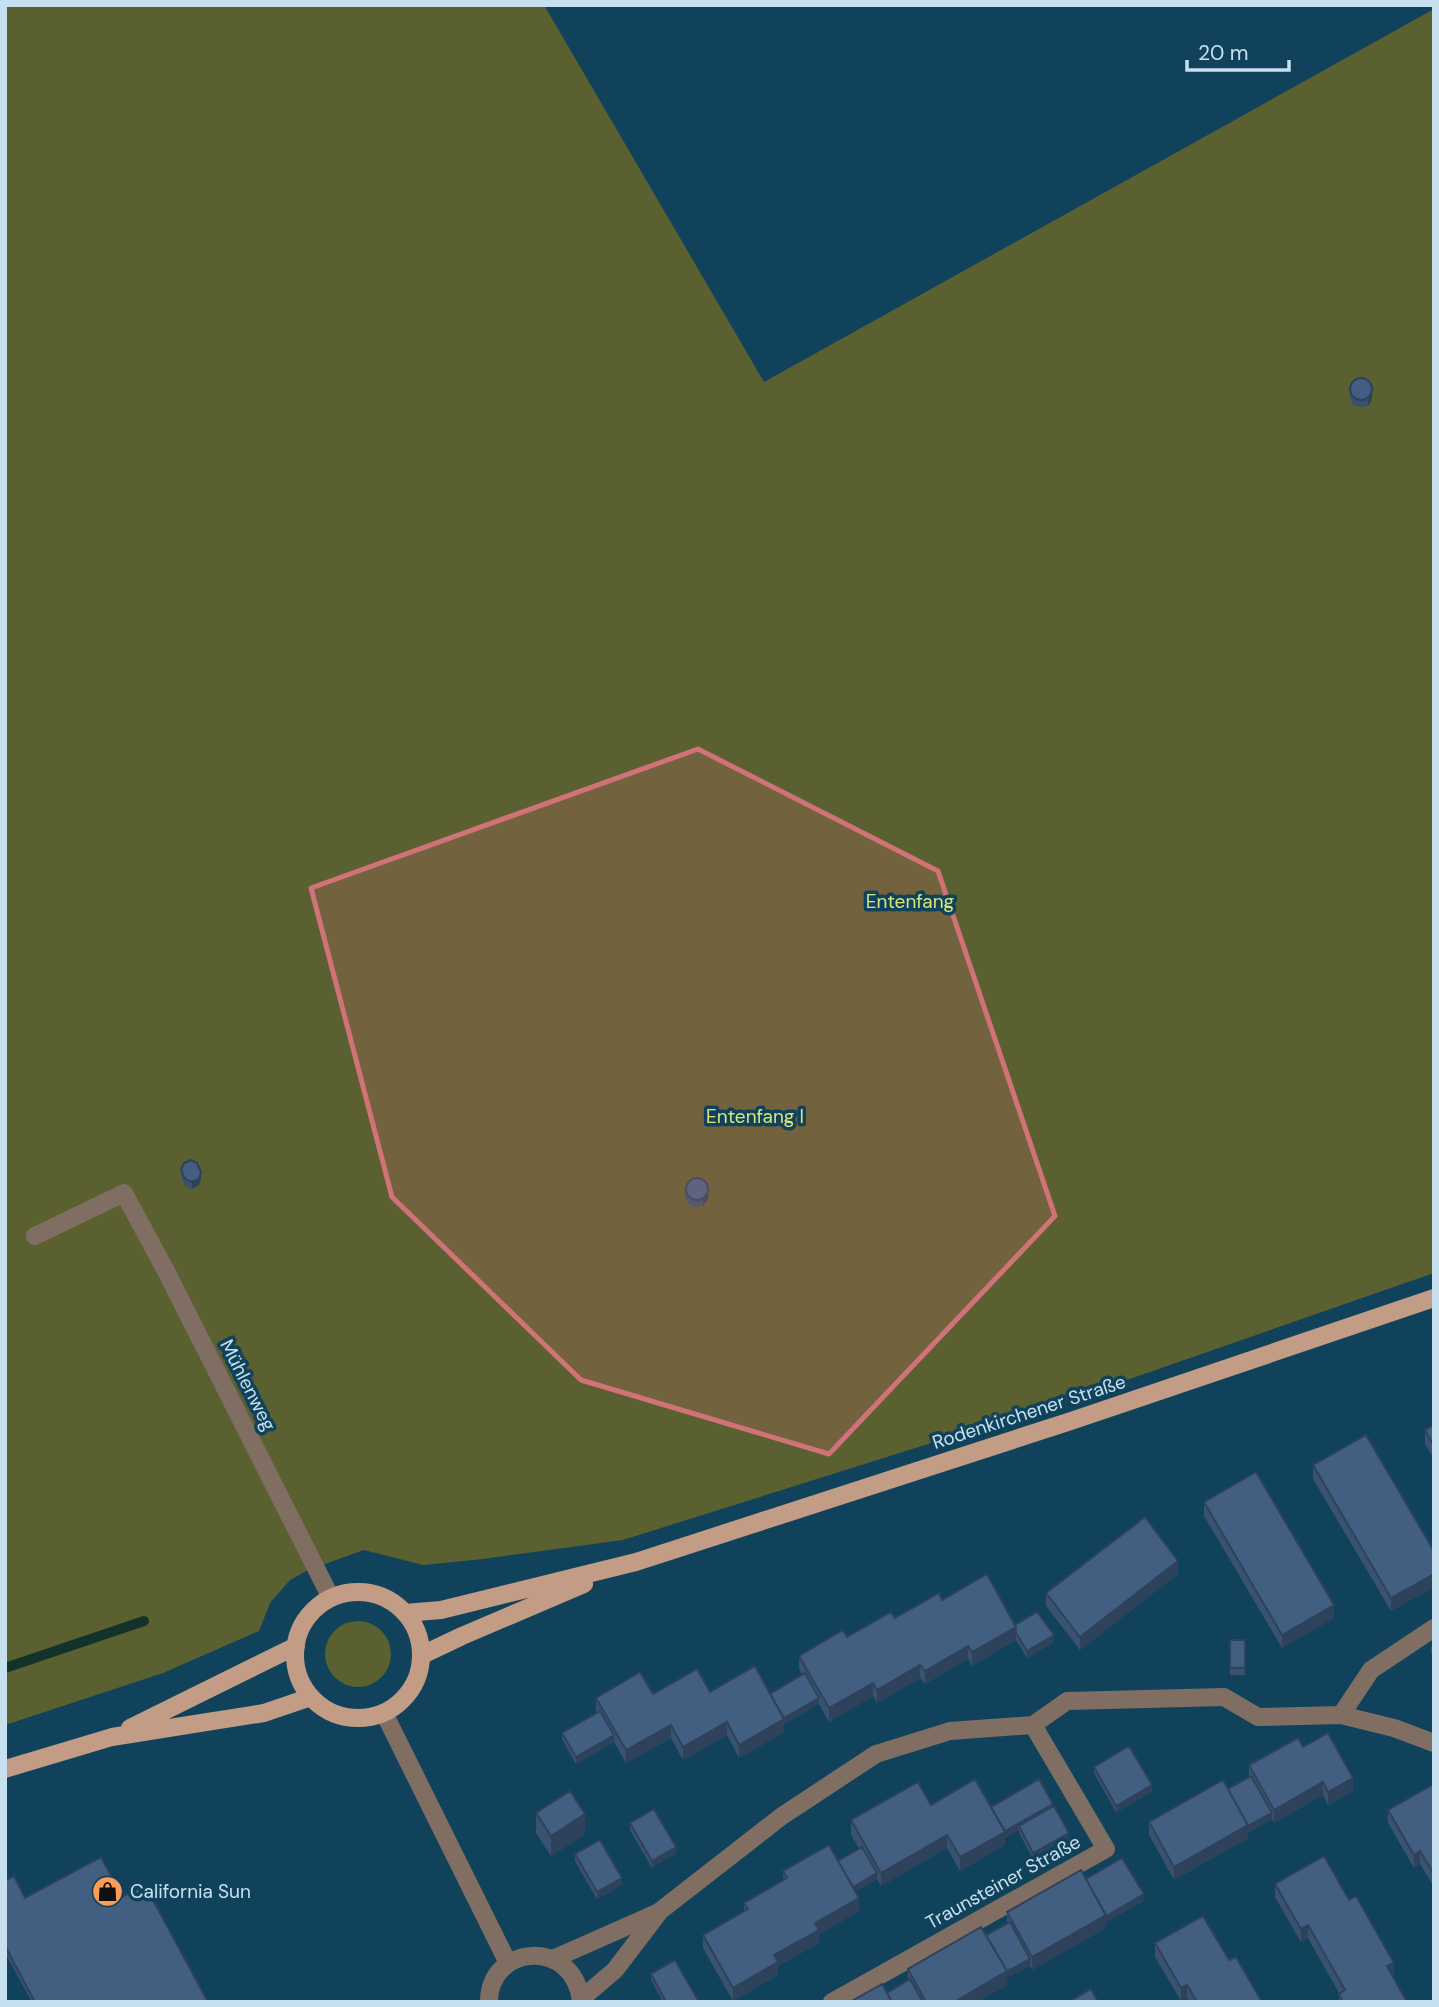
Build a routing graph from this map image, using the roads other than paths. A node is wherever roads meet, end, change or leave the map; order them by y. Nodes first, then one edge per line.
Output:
1 (35, 1236) dead end
2 (1434, 1298) edge
3 (635, 1562) junction
4 (331, 1598) junction
5 (405, 1613) junction
6 (1434, 1629) edge
7 (296, 1646) junction
8 (422, 1655) junction
9 (312, 1697) junction
10 (384, 1713) junction
11 (1341, 1715) junction
12 (1033, 1725) junction
13 (112, 1737) junction
14 (1434, 1743) edge
15 (5, 1769) edge
16 (660, 1911) junction
17 (553, 1959) junction
18 (508, 1963) junction
19 (581, 2001) edge
20 (489, 2002) edge
21 (832, 2002) edge

1 - 4 street, Mühlenweg
2 - 3 main road, Rodenkirchener Straße
3 - 5 main road, Rodenkirchener Straße
3 - 8 main road, Rodenkirchener Straße
4 - 5 main road
4 - 7 main road
5 - 8 main road
6 - 11 street
7 - 9 main road
7 - 13 main road
8 - 10 main road
9 - 10 main road
9 - 13 main road
10 - 18 street
11 - 12 street
11 - 14 street
12 - 16 street
12 - 21 street, Traunsteiner Straße
13 - 15 main road
16 - 17 street
16 - 19 street
17 - 18 street
17 - 19 street
18 - 20 street

